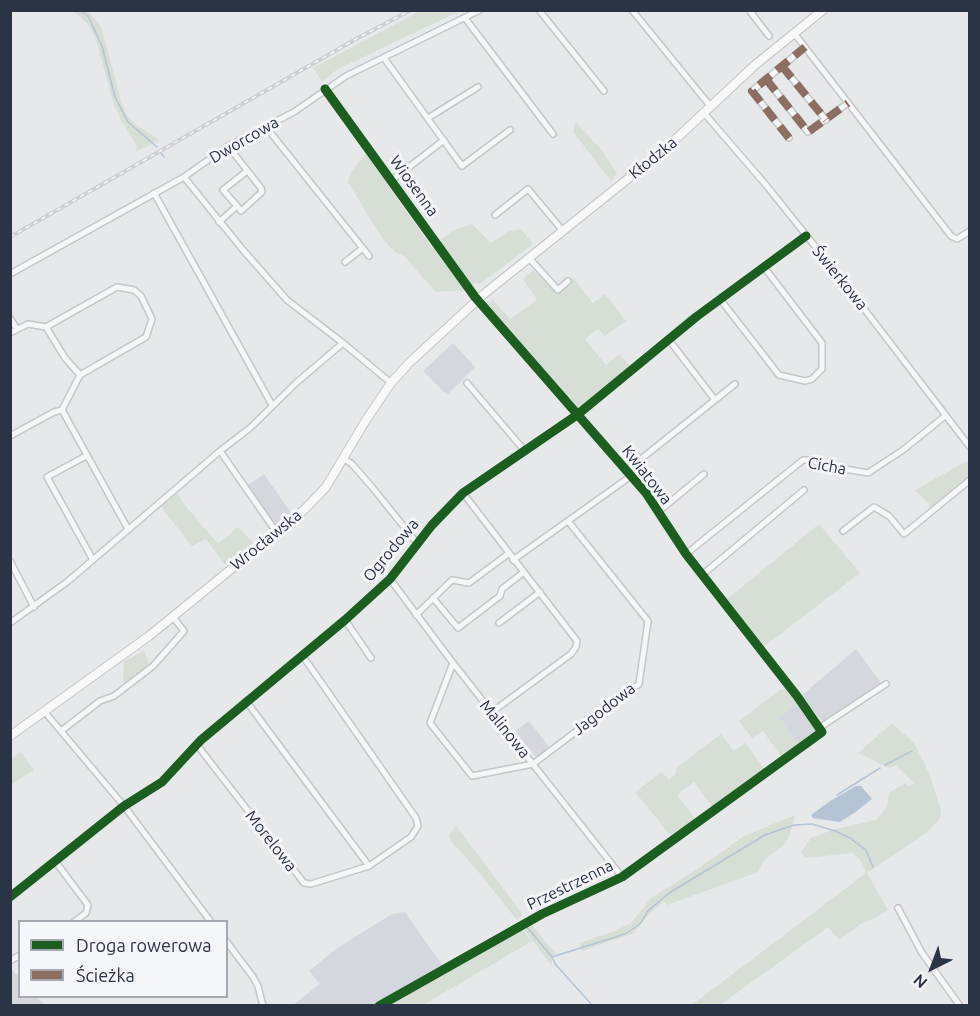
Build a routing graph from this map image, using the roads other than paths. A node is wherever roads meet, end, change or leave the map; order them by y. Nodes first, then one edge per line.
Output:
1 (480, 10) edge
2 (539, 10) edge
3 (749, 10) edge
4 (823, 10) edge
5 (635, 11) edge
6 (465, 18) junction
7 (794, 33) junction
8 (769, 36) dead end
9 (805, 47) junction
10 (384, 58) junction
11 (782, 66) junction
12 (766, 79) junction
13 (478, 87) dead end
14 (326, 89) junction
15 (604, 92) dead end
16 (848, 103) junction
17 (707, 110) junction
18 (428, 118) junction
19 (826, 120) junction
20 (266, 127) junction
21 (510, 130) dead end
22 (554, 134) dead end
23 (789, 138) dead end
24 (444, 141) junction
25 (228, 146) junction
26 (247, 171) junction
27 (184, 177) junction
28 (391, 181) junction
29 (154, 193) junction
30 (237, 206) junction
31 (495, 215) dead end
32 (219, 222) junction
33 (563, 231) junction
34 (969, 231) edge
35 (806, 236) junction
36 (363, 248) junction
37 (369, 256) dead end
38 (529, 258) junction
39 (345, 262) dead end
40 (764, 267) junction
41 (10, 274) edge
42 (568, 281) dead end
43 (720, 299) junction
44 (477, 300) junction
45 (10, 318) edge
46 (46, 327) junction
47 (18, 329) junction
48 (10, 333) edge
49 (669, 340) junction
50 (343, 343) junction
51 (80, 375) junction
52 (391, 383) junction
53 (467, 383) dead end
54 (735, 384) dead end
55 (715, 400) junction
56 (272, 405) junction
57 (62, 410) junction
58 (577, 415) junction
59 (945, 416) junction
60 (10, 436) edge
61 (969, 447) edge
62 (524, 450) junction
63 (220, 451) junction
64 (86, 456) junction
65 (344, 459) junction
66 (629, 474) junction
67 (704, 474) dead end
68 (969, 480) edge
69 (804, 490) dead end
70 (463, 493) junction
71 (658, 512) junction
72 (568, 521) junction
73 (128, 529) junction
74 (843, 531) dead end
75 (277, 533) junction
76 (417, 543) junction
77 (508, 554) junction
78 (686, 554) junction
79 (93, 560) junction
80 (513, 560) junction
81 (10, 561) edge
82 (524, 572) junction
83 (702, 575) junction
84 (390, 579) junction
85 (540, 592) junction
86 (434, 598) junction
87 (34, 607) junction
88 (416, 615) junction
89 (173, 617) junction
90 (345, 620) junction
91 (10, 623) edge
92 (499, 623) dead end
93 (302, 655) junction
94 (371, 658) dead end
95 (453, 663) junction
96 (886, 684) dead end
97 (246, 701) junction
98 (44, 711) junction
99 (492, 712) junction
100 (821, 730) junction
101 (61, 731) junction
102 (10, 736) edge
103 (197, 745) junction
104 (533, 764) junction
105 (124, 806) junction
106 (55, 861) junction
107 (369, 866) junction
108 (622, 877) junction
109 (10, 897) edge
110 (898, 908) dead end
111 (76, 920) edge
112 (211, 920) edge
113 (228, 944) edge
114 (263, 1005) edge
115 (379, 1005) edge
116 (960, 1005) edge

1 - 6 street, Dworcowa
2 - 15 street
3 - 8 street
4 - 7 main road, Kłodzka
5 - 17 street, Świerkowa
6 - 10 street, Dworcowa
6 - 22 street
7 - 9 street
7 - 17 main road, Kłodzka
9 - 11 street
9 - 16 street
10 - 14 street, Dworcowa
10 - 18 street
11 - 12 street
11 - 19 street
12 - 19 street
12 - 23 street
13 - 18 street
14 - 20 street, Dworcowa
14 - 28 street, Wiosenna
16 - 19 street
16 - 34 street
17 - 33 main road, Kłodzka
17 - 35 street, Świerkowa
18 - 24 street
20 - 25 street, Dworcowa
20 - 36 street
21 - 24 street
24 - 28 street, Wiosenna
25 - 26 street
25 - 27 street, Dworcowa
26 - 30 street
26 - 30 street
27 - 29 street, Dworcowa
27 - 32 street
28 - 44 street, Wiosenna
29 - 41 street, Dworcowa
29 - 56 street
30 - 32 street
31 - 33 street
32 - 50 street
33 - 38 main road, Kłodzka
35 - 40 street, Ogrodowa
35 - 59 street, Świerkowa
36 - 37 street
36 - 39 street
38 - 42 street
38 - 44 main road, Kłodzka
40 - 43 street, Ogrodowa
40 - 43 street
43 - 49 street, Ogrodowa
44 - 52 main road, Wrocławska
44 - 58 street, Kwiatowa
45 - 47 street
46 - 47 street
46 - 51 street
46 - 51 street
47 - 48 street
49 - 55 street
49 - 58 street, Ogrodowa
50 - 52 street
50 - 56 street
51 - 57 street
52 - 65 main road, Wrocławska
53 - 62 street
54 - 55 street
55 - 66 street
56 - 63 street
57 - 60 street
57 - 64 street
58 - 62 street, Ogrodowa
58 - 66 street, Kwiatowa
59 - 61 street, Świerkowa
59 - 78 street, Cicha
62 - 70 street, Ogrodowa
63 - 73 street
63 - 75 street
64 - 73 street
64 - 79 street
65 - 75 main road, Wrocławska
65 - 76 street
66 - 71 street, Kwiatowa
66 - 72 street
67 - 71 street
68 - 74 street
69 - 83 street
70 - 76 street, Ogrodowa
70 - 77 street
71 - 78 street, Kwiatowa
72 - 80 street
72 - 104 street, Jagodowa
73 - 79 street
75 - 89 main road, Wrocławska
76 - 84 street, Ogrodowa
77 - 80 street
77 - 86 street
78 - 83 street, Kwiatowa
79 - 87 street
80 - 82 street
81 - 87 street
82 - 85 street
82 - 86 street
83 - 100 street, Kwiatowa
84 - 88 street, Malinowa
84 - 90 street, Ogrodowa
85 - 92 street
85 - 99 street
86 - 88 street
87 - 91 street
88 - 95 street, Malinowa
89 - 98 main road, Wrocławska
89 - 101 street
90 - 93 street, Ogrodowa
90 - 94 street
93 - 97 street, Ogrodowa
93 - 107 street, Morelowa
95 - 99 street, Malinowa
95 - 104 street
96 - 100 street, Przestrzenna
97 - 103 street, Ogrodowa
97 - 107 street
98 - 101 street
98 - 102 main road, Wrocławska
99 - 104 street, Malinowa
100 - 108 street, Przestrzenna
101 - 105 street
103 - 105 street, Ogrodowa
103 - 107 street, Morelowa
104 - 108 street, Malinowa
105 - 106 street, Ogrodowa
105 - 112 street
106 - 109 street, Ogrodowa
106 - 111 street
108 - 115 street, Przestrzenna
110 - 116 street
113 - 114 street

